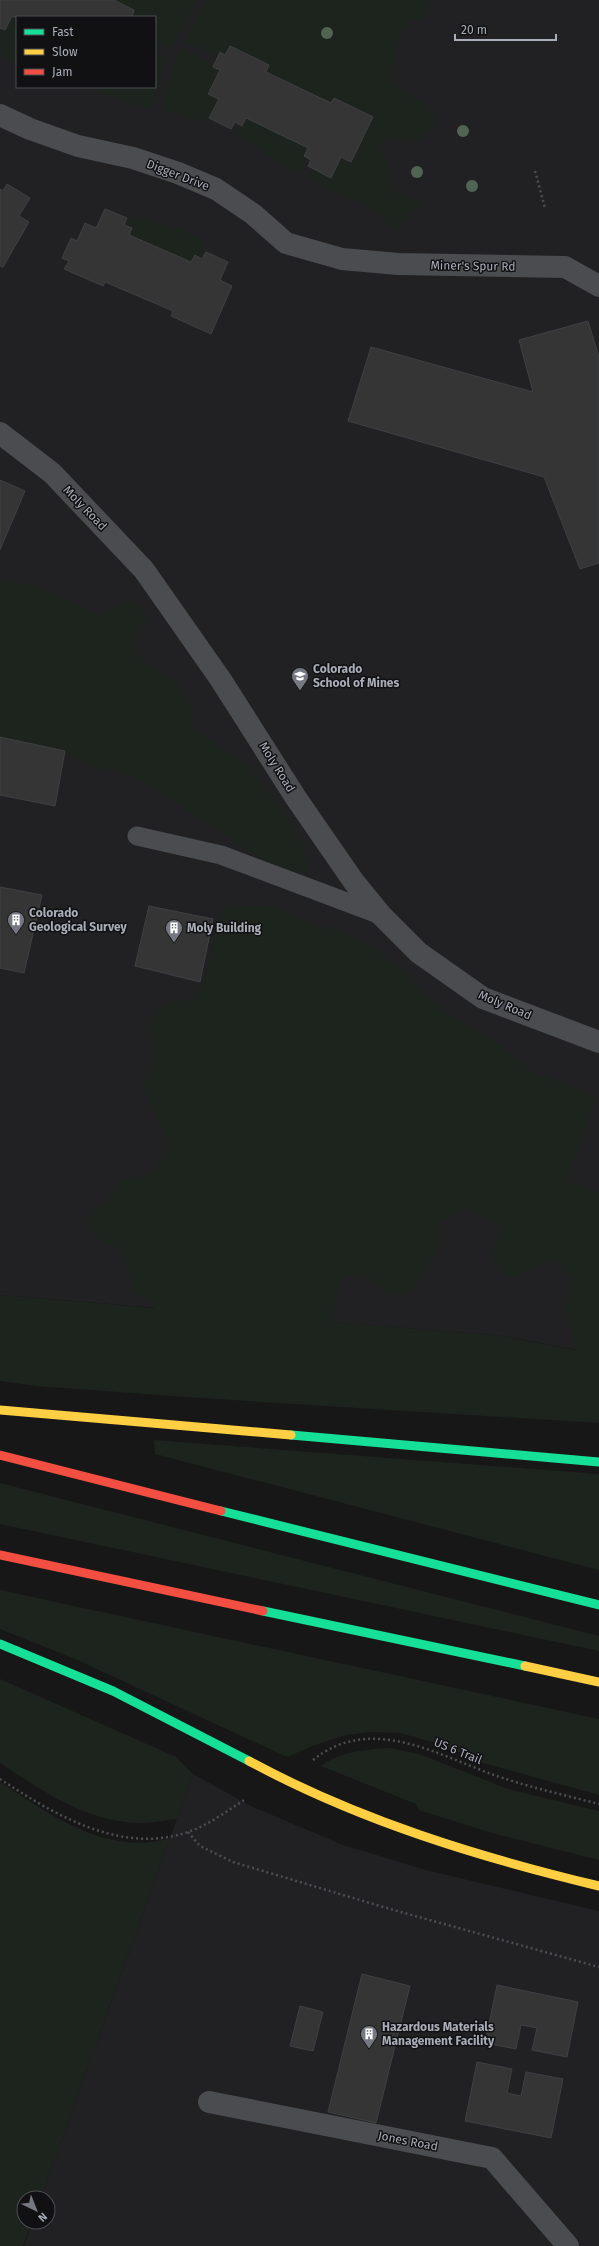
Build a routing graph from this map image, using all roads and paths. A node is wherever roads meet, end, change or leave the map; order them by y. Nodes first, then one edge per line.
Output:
1 (0, 115) edge
2 (535, 171) dead end
3 (545, 208) dead end
4 (342, 259) joint
5 (599, 286) edge
6 (0, 433) edge
7 (137, 836) dead end
8 (381, 915) junction
9 (599, 1042) edge
10 (0, 1410) edge
11 (0, 1455) edge
12 (599, 1462) edge
13 (0, 1555) edge
14 (599, 1605) edge
15 (0, 1644) edge
16 (599, 1682) edge
17 (311, 1761) dead end
18 (0, 1779) edge
19 (246, 1799) dead end
20 (599, 1804) edge
21 (188, 1832) junction
22 (599, 1886) edge
23 (599, 1967) edge
24 (209, 2102) dead end
25 (568, 2246) edge

1 - 4 street, Digger Drive
2 - 3 path
4 - 5 street, Miner's Spur Rd
6 - 8 street, Moly Road
7 - 8 lane
8 - 9 street, Moly Road
10 - 12 highway
11 - 14 highway
13 - 16 highway
15 - 22 highway
17 - 20 path, US 6 Trail
18 - 21 path
19 - 21 path
21 - 23 path
24 - 25 street, Jones Road

